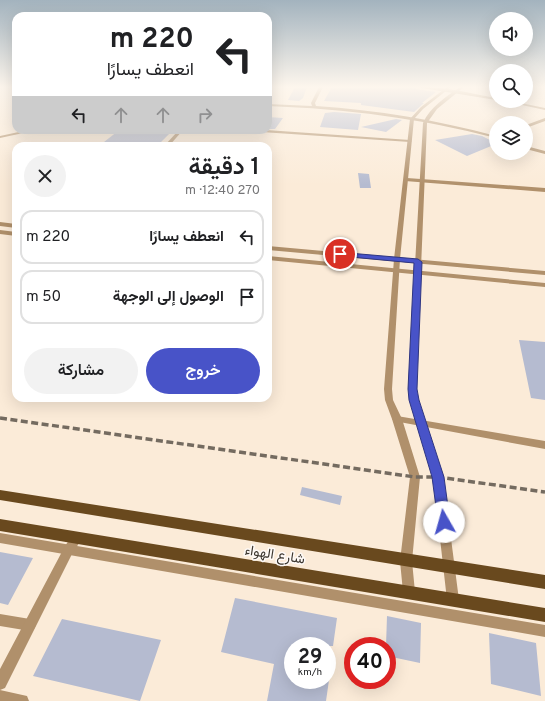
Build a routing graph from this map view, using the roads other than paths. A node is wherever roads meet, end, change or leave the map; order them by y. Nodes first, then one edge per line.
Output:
1 (426, 119) edge
2 (414, 120) edge
3 (429, 120) edge
4 (430, 120) edge
5 (543, 120) edge
6 (533, 124) edge
7 (272, 132) edge
8 (489, 132) edge
9 (15, 134) edge
10 (177, 134) edge
11 (489, 135) edge
12 (0, 137) edge
13 (410, 141) junction
14 (170, 142) edge
15 (533, 144) edge
16 (545, 148) edge
17 (533, 149) edge
18 (545, 153) edge
19 (406, 180) junction
20 (423, 181) junction
21 (545, 190) edge
22 (0, 224) edge
23 (12, 226) edge
24 (0, 232) edge
25 (12, 234) edge
26 (272, 248) edge
27 (272, 258) edge
28 (397, 259) junction
29 (418, 262) junction
30 (397, 271) junction
31 (545, 273) edge
32 (419, 274) junction
33 (545, 286) edge
34 (397, 419) junction
35 (421, 422) junction
36 (545, 445) edge
37 (0, 495) edge
38 (0, 525) edge
39 (0, 538) edge
40 (72, 544) junction
41 (406, 561) junction
42 (450, 567) junction
43 (545, 582) edge
44 (409, 592) junction
45 (453, 600) junction
46 (545, 615) edge
47 (0, 620) edge
48 (30, 625) junction
49 (545, 631) edge
50 (0, 682) edge
51 (0, 697) edge
52 (22, 701) edge

1 - 20 street
2 - 13 street
3 - 11 street
4 - 8 street
5 - 6 street
7 - 13 street
9 - 12 street
10 - 14 street
13 - 19 street
15 - 16 street
17 - 18 street
19 - 20 street
19 - 28 street
20 - 21 street
20 - 29 street
22 - 23 street
24 - 25 street
26 - 28 street
27 - 30 street
28 - 29 street
28 - 30 street
29 - 31 street
29 - 32 street
30 - 32 street
30 - 34 street
32 - 33 street
32 - 35 street
34 - 35 street
34 - 41 street
35 - 36 street
35 - 42 street
37 - 41 main road, شارع الهواء
38 - 40 main road, شارع الهواء
39 - 40 street
40 - 44 main road, شارع الهواء
40 - 48 street
40 - 49 street
41 - 42 main road, شارع الهواء
41 - 44 street
42 - 43 main road, شارع الهواء
42 - 45 street
44 - 45 main road, شارع الهواء
45 - 46 main road, شارع الهواء
47 - 48 street
48 - 50 street
51 - 52 street

